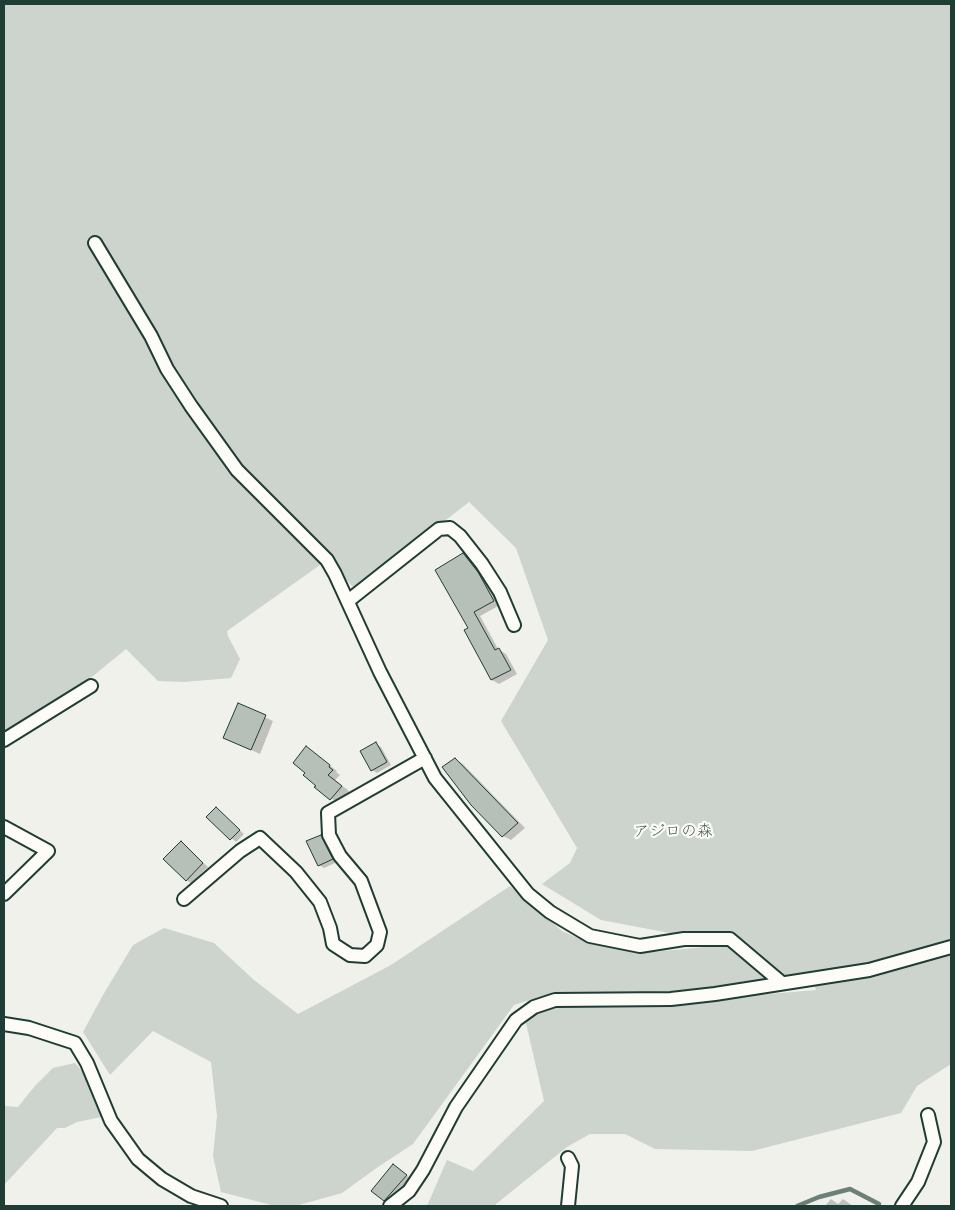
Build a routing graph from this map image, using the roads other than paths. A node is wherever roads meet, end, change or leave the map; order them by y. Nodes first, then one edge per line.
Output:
1 (95, 243) dead end
2 (348, 601) junction
3 (514, 625) dead end
4 (91, 686) dead end
5 (4, 740) edge
6 (425, 758) junction
7 (4, 827) edge
8 (4, 894) edge
9 (184, 899) dead end
10 (951, 947) edge
11 (782, 983) junction
12 (4, 1024) edge
13 (928, 1115) dead end
14 (568, 1158) dead end
15 (221, 1206) edge
16 (390, 1206) edge
17 (568, 1206) edge
18 (902, 1206) edge

1 - 2 street
2 - 3 street
2 - 6 street
4 - 5 street
6 - 9 street
6 - 11 street
7 - 8 street
10 - 11 street
11 - 16 street
12 - 15 street
13 - 18 street
14 - 17 street

